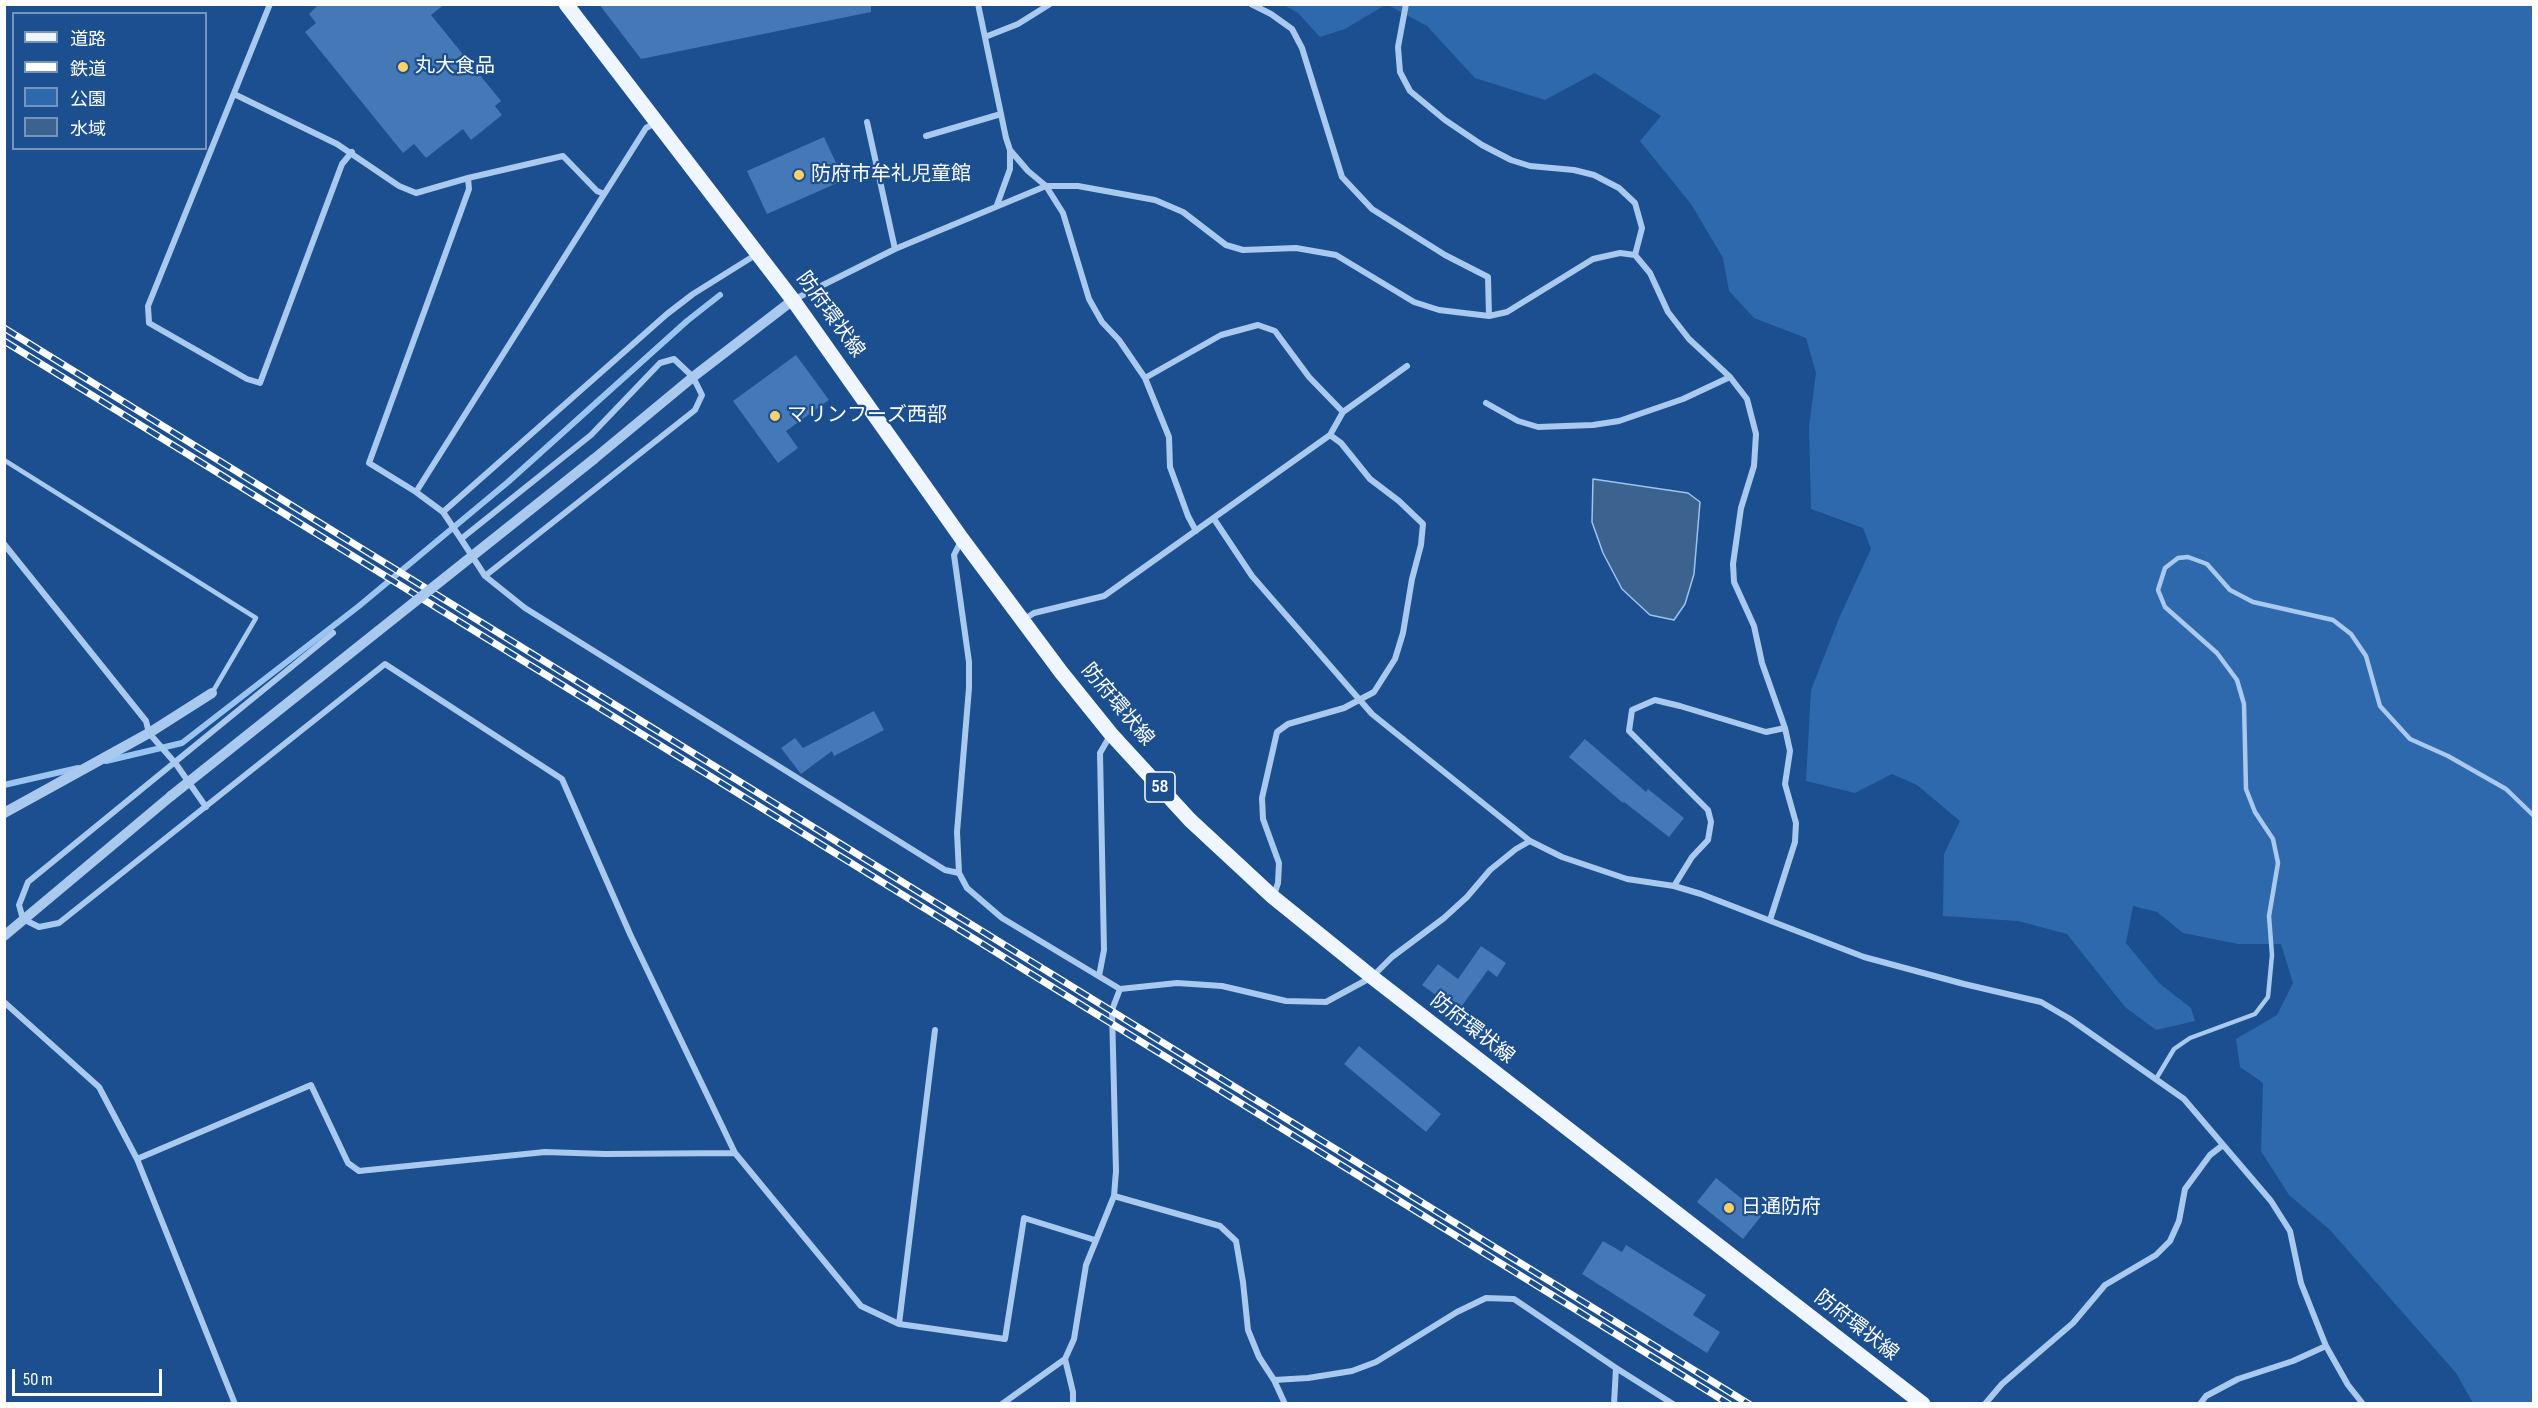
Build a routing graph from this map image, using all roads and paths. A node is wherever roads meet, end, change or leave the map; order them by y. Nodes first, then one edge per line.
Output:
1 (270, 4) edge
2 (566, 4) edge
3 (978, 4) edge
4 (1050, 4) edge
5 (1251, 4) edge
6 (1406, 4) edge
7 (985, 37) junction
8 (234, 94) junction
9 (1001, 114) junction
10 (657, 122) junction
11 (867, 122) dead end
12 (926, 136) dead end
13 (1010, 150) junction
14 (352, 152) junction
15 (468, 178) junction
16 (1046, 186) junction
17 (604, 194) junction
18 (997, 206) junction
19 (895, 249) junction
20 (758, 253) junction
21 (1635, 255) junction
22 (793, 300) junction
23 (1489, 316) junction
24 (1407, 366) dead end
25 (693, 377) junction
26 (1730, 377) junction
27 (1145, 378) junction
28 (1486, 404) dead end
29 (1343, 412) junction
30 (1330, 435) junction
31 (4, 460) edge
32 (416, 492) junction
33 (442, 512) junction
34 (1214, 519) junction
35 (1196, 531) junction
36 (461, 539) junction
37 (962, 539) junction
38 (4, 544) edge
39 (485, 576) junction
40 (1023, 620) junction
41 (333, 633) dead end
42 (212, 693) joint
43 (1360, 701) junction
44 (1785, 728) junction
45 (149, 733) junction
46 (1111, 734) junction
47 (176, 764) junction
48 (206, 807) junction
49 (4, 813) edge
50 (2534, 816) edge
51 (1530, 841) junction
52 (959, 873) junction
53 (1674, 886) junction
54 (1273, 897) junction
55 (23, 919) junction
56 (1770, 920) junction
57 (4, 936) edge
58 (1099, 976) junction
59 (1372, 976) junction
60 (1120, 989) junction
61 (4, 1002) edge
62 (935, 1030) dead end
63 (2156, 1079) junction
64 (2223, 1144) junction
65 (735, 1153) junction
66 (137, 1159) junction
67 (1114, 1196) junction
68 (1095, 1239) junction
69 (899, 1324) junction
70 (2326, 1346) junction
71 (1065, 1359) junction
72 (1616, 1368) junction
73 (1274, 1380) junction
74 (234, 1404) edge
75 (1002, 1404) edge
76 (1073, 1404) edge
77 (1285, 1404) edge
78 (1614, 1404) edge
79 (1674, 1404) edge
80 (1923, 1404) edge
81 (1985, 1404) edge
82 (2200, 1404) edge
83 (2363, 1404) edge

1 - 8 street
2 - 10 main road, 防府環状線 / 58
3 - 7 street
4 - 7 street
5 - 23 street
6 - 21 street
7 - 9 street
8 - 14 street
8 - 14 street
9 - 12 street
9 - 13 street
10 - 17 street
10 - 20 main road, 防府環状線 / 58
11 - 19 street
13 - 16 street
13 - 18 street
14 - 15 street
15 - 17 street
15 - 32 street
16 - 18 street
16 - 23 street
16 - 27 street
17 - 32 street
18 - 19 street
19 - 22 street
20 - 22 main road, 防府環状線 / 58
20 - 33 street
21 - 23 street
21 - 26 street
22 - 25 street
22 - 37 main road, 防府環状線 / 58
24 - 29 street
25 - 36 street
25 - 39 street
25 - 55 street, bridge
26 - 28 street
26 - 44 street
27 - 29 street
27 - 35 street
29 - 30 street
30 - 34 street
30 - 43 street
31 - 42 lane
32 - 33 street
33 - 36 street
34 - 35 street
34 - 43 street
35 - 40 street
36 - 39 street
37 - 40 main road, 防府環状線 / 58
37 - 52 street
38 - 45 street
39 - 52 street
40 - 46 main road, 防府環状線 / 58
41 - 47 street
42 - 45 street
43 - 51 street
43 - 54 street
44 - 53 street
44 - 56 street
45 - 47 street
45 - 49 street
46 - 54 main road, 防府環状線 / 58
46 - 58 street
47 - 48 street
47 - 55 street
48 - 55 street
48 - 65 street
50 - 63 lane
51 - 53 street
51 - 59 street
52 - 58 street
53 - 56 street
54 - 59 main road, 防府環状線 / 58
55 - 57 street
56 - 63 street
58 - 60 street
59 - 60 street
59 - 80 main road, 防府環状線 / 58
60 - 67 street
61 - 66 street
62 - 69 street
63 - 64 street
64 - 70 street
64 - 81 street
65 - 66 street
65 - 69 street
66 - 74 street
67 - 68 street
67 - 73 street
68 - 69 street
68 - 71 street
70 - 82 street
70 - 83 street
71 - 75 street
71 - 76 street
72 - 73 street
72 - 78 street
72 - 79 street
73 - 77 street

